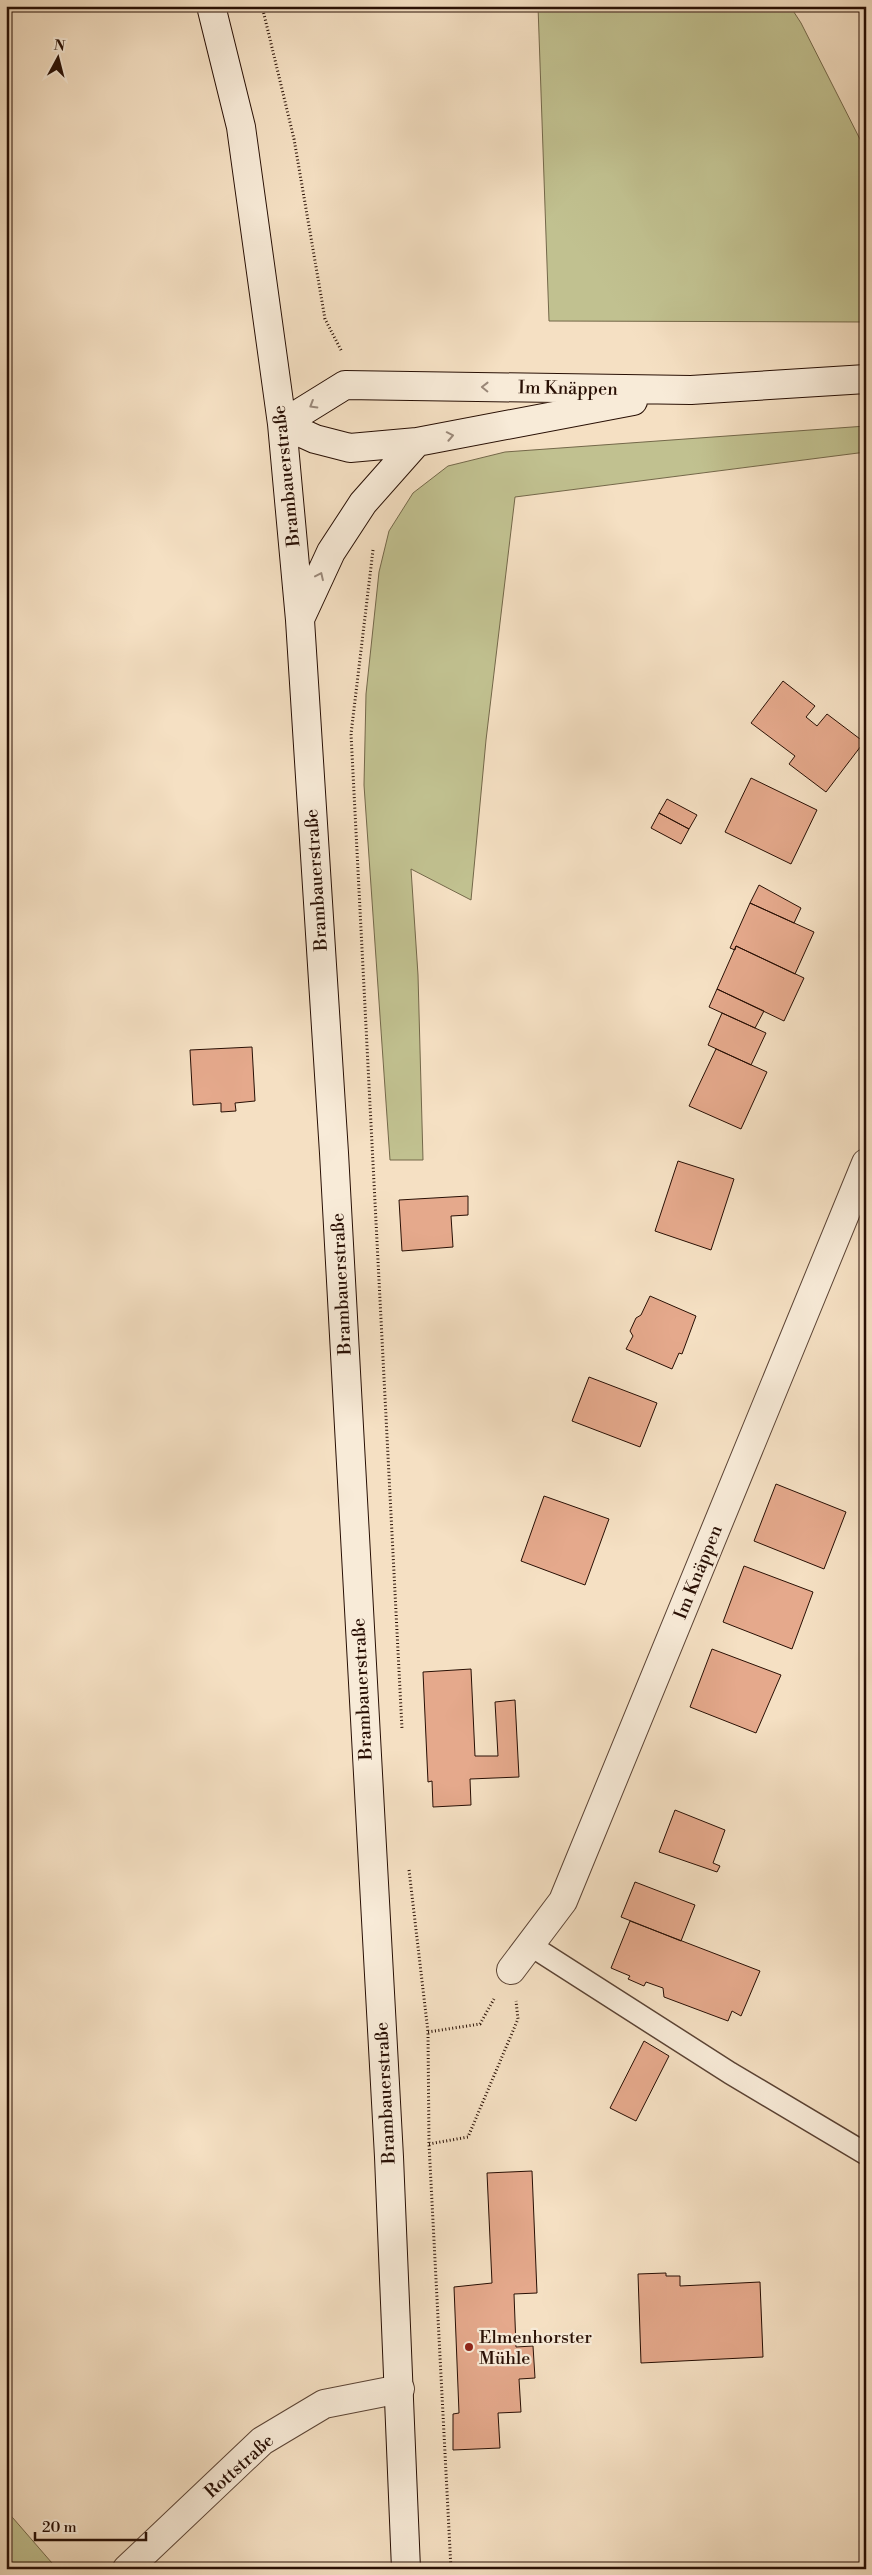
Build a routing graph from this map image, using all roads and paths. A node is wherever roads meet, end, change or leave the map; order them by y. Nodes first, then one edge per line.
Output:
1 (212, 6) edge
2 (262, 6) edge
3 (866, 379) edge
4 (345, 385) junction
5 (691, 390) junction
6 (282, 424) junction
7 (417, 442) junction
8 (362, 502) junction
9 (300, 620) junction
10 (866, 1163) edge
11 (402, 1732) dead end
12 (408, 1861) dead end
13 (530, 1946) junction
14 (511, 1970) junction
15 (428, 2032) junction
16 (429, 2144) junction
17 (866, 2154) edge
18 (400, 2389) junction
19 (127, 2569) edge
20 (406, 2569) edge
21 (452, 2569) edge

1 - 6 main road, Brambauerstraße
2 - 4 path
3 - 5 main road, Im Knäppen
5 -> 4 main road, Im Knäppen
4 -> 6 main road
7 -> 5 main road
6 - 7 main road
6 - 9 main road, Brambauerstraße
7 - 8 main road
9 -> 8 main road
8 - 11 path
9 - 18 main road, Brambauerstraße
10 - 13 main road, Im Knäppen
12 - 15 path
13 - 14 main road, Im Knäppen
13 - 17 lane
14 - 15 path
14 - 16 path
15 - 16 path
16 - 21 path
18 - 19 main road, Rottstraße
18 - 20 main road, Brambauerstraße

